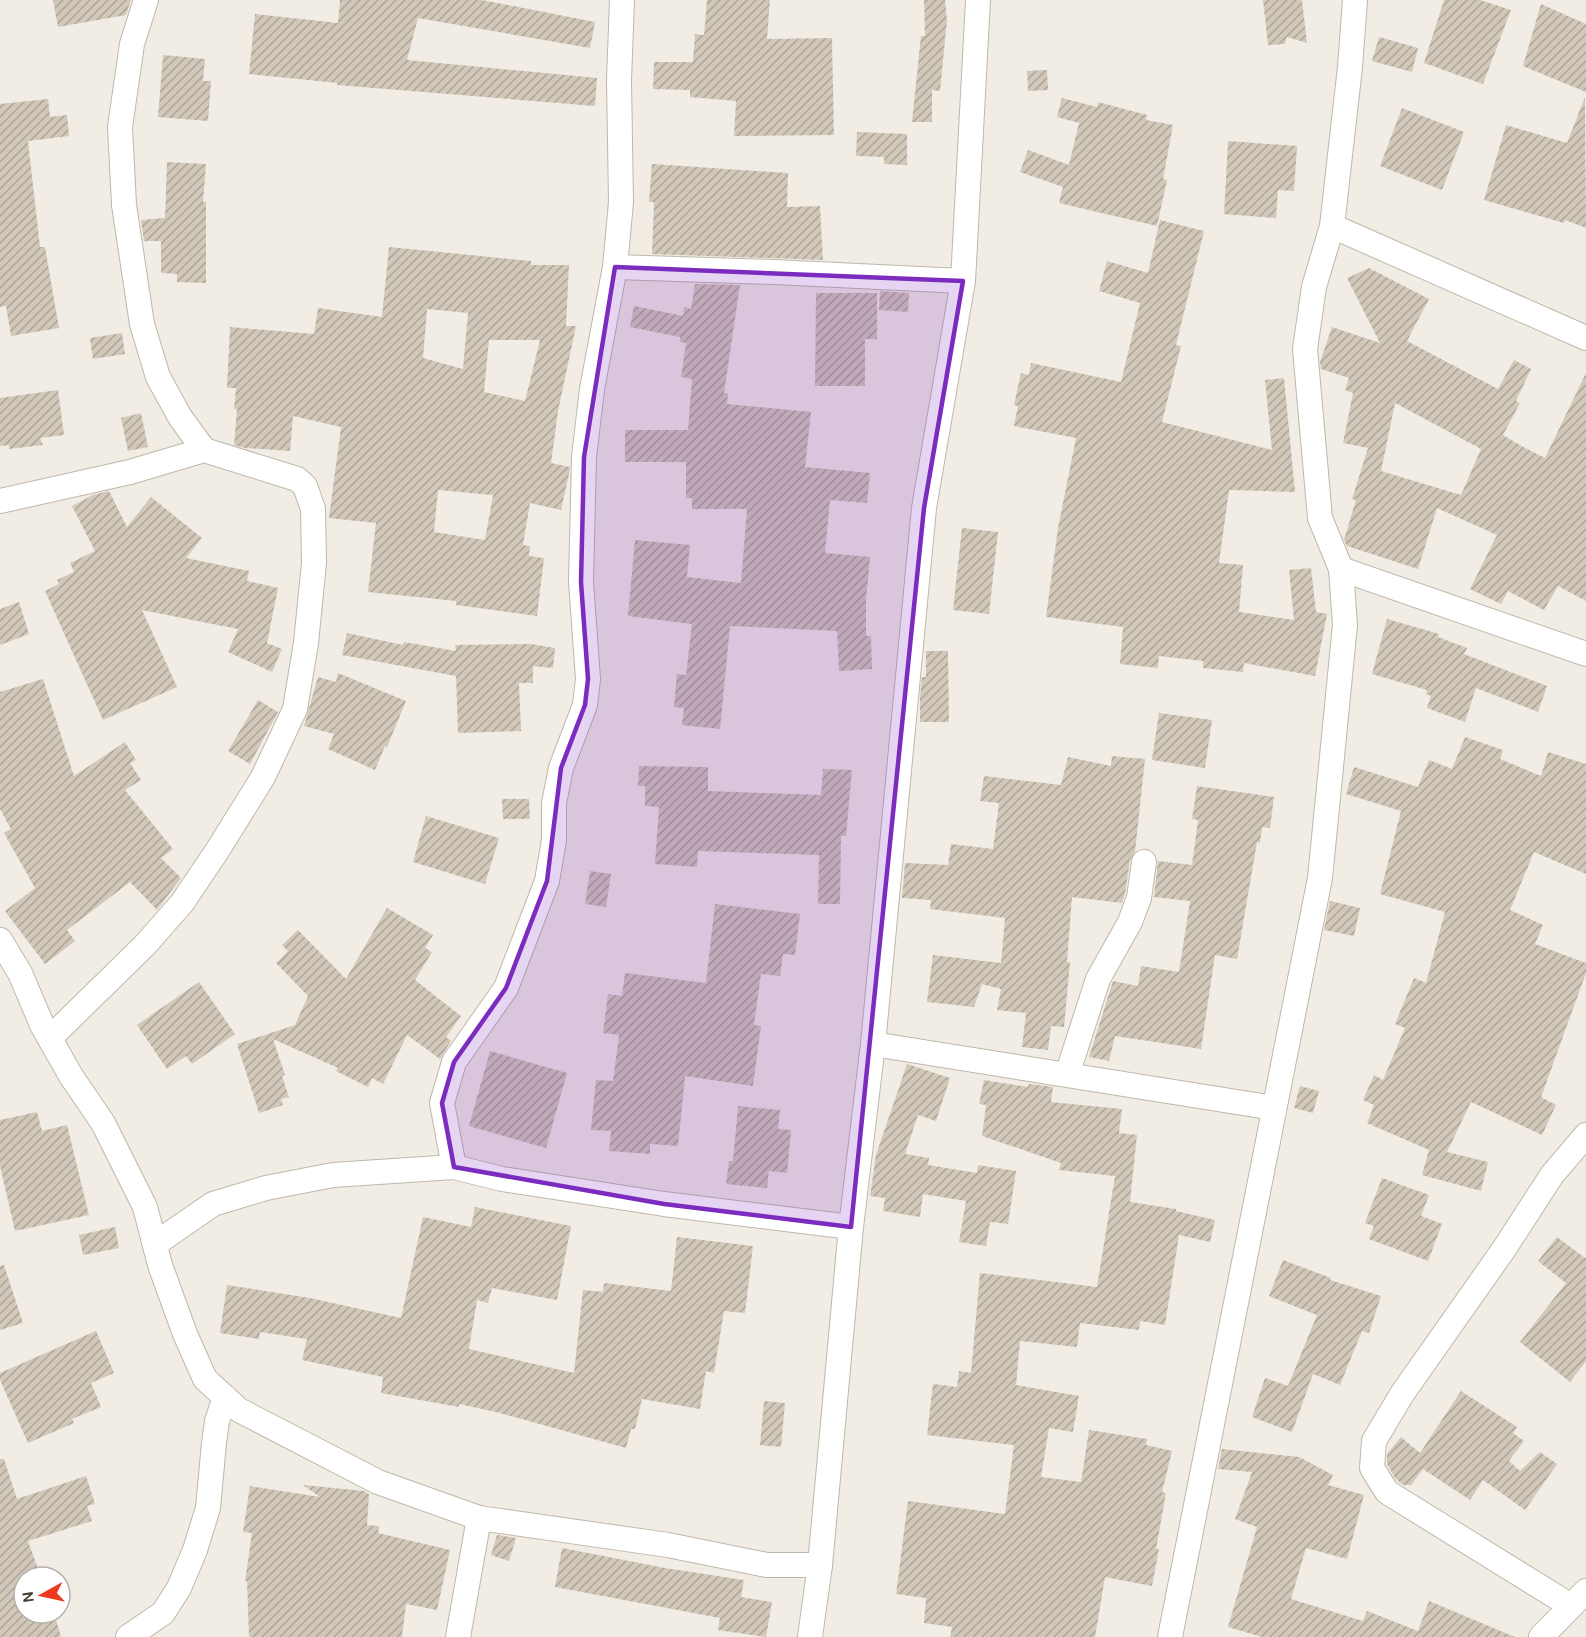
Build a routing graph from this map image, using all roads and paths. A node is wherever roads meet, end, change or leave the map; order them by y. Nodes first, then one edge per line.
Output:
1 (146, 0) edge
2 (622, 0) edge
3 (978, 0) edge
4 (1355, 0) edge
5 (1332, 226) junction
6 (615, 267) junction
7 (963, 281) junction
8 (1586, 338) edge
9 (204, 450) junction
10 (0, 501) edge
11 (1341, 569) junction
12 (1586, 654) edge
13 (1144, 862) dead end
14 (0, 940) edge
15 (50, 1038) junction
16 (873, 1044) junction
17 (1067, 1075) junction
18 (1274, 1108) junction
19 (1586, 1135) edge
20 (454, 1167) junction
21 (851, 1227) junction
22 (154, 1244) junction
23 (225, 1397) junction
24 (480, 1518) junction
25 (820, 1565) junction
26 (1579, 1599) edge
27 (128, 1637) edge
28 (458, 1637) edge
29 (810, 1637) edge
30 (1170, 1637) edge
31 (1541, 1637) edge

1 - 9 street
2 - 6 street
3 - 7 street
4 - 5 street
5 - 8 street
5 - 11 street
6 - 7 street
6 - 20 street
7 - 16 street
9 - 10 street
9 - 15 street
11 - 12 street
11 - 18 street
13 - 17 street
14 - 15 street
15 - 22 street
16 - 17 street
16 - 21 street
17 - 18 street
18 - 30 street
19 - 26 street
20 - 21 street
20 - 22 street
21 - 25 street
22 - 23 street
23 - 24 street
23 - 27 street
24 - 25 street
24 - 28 street
25 - 29 street
26 - 31 street

